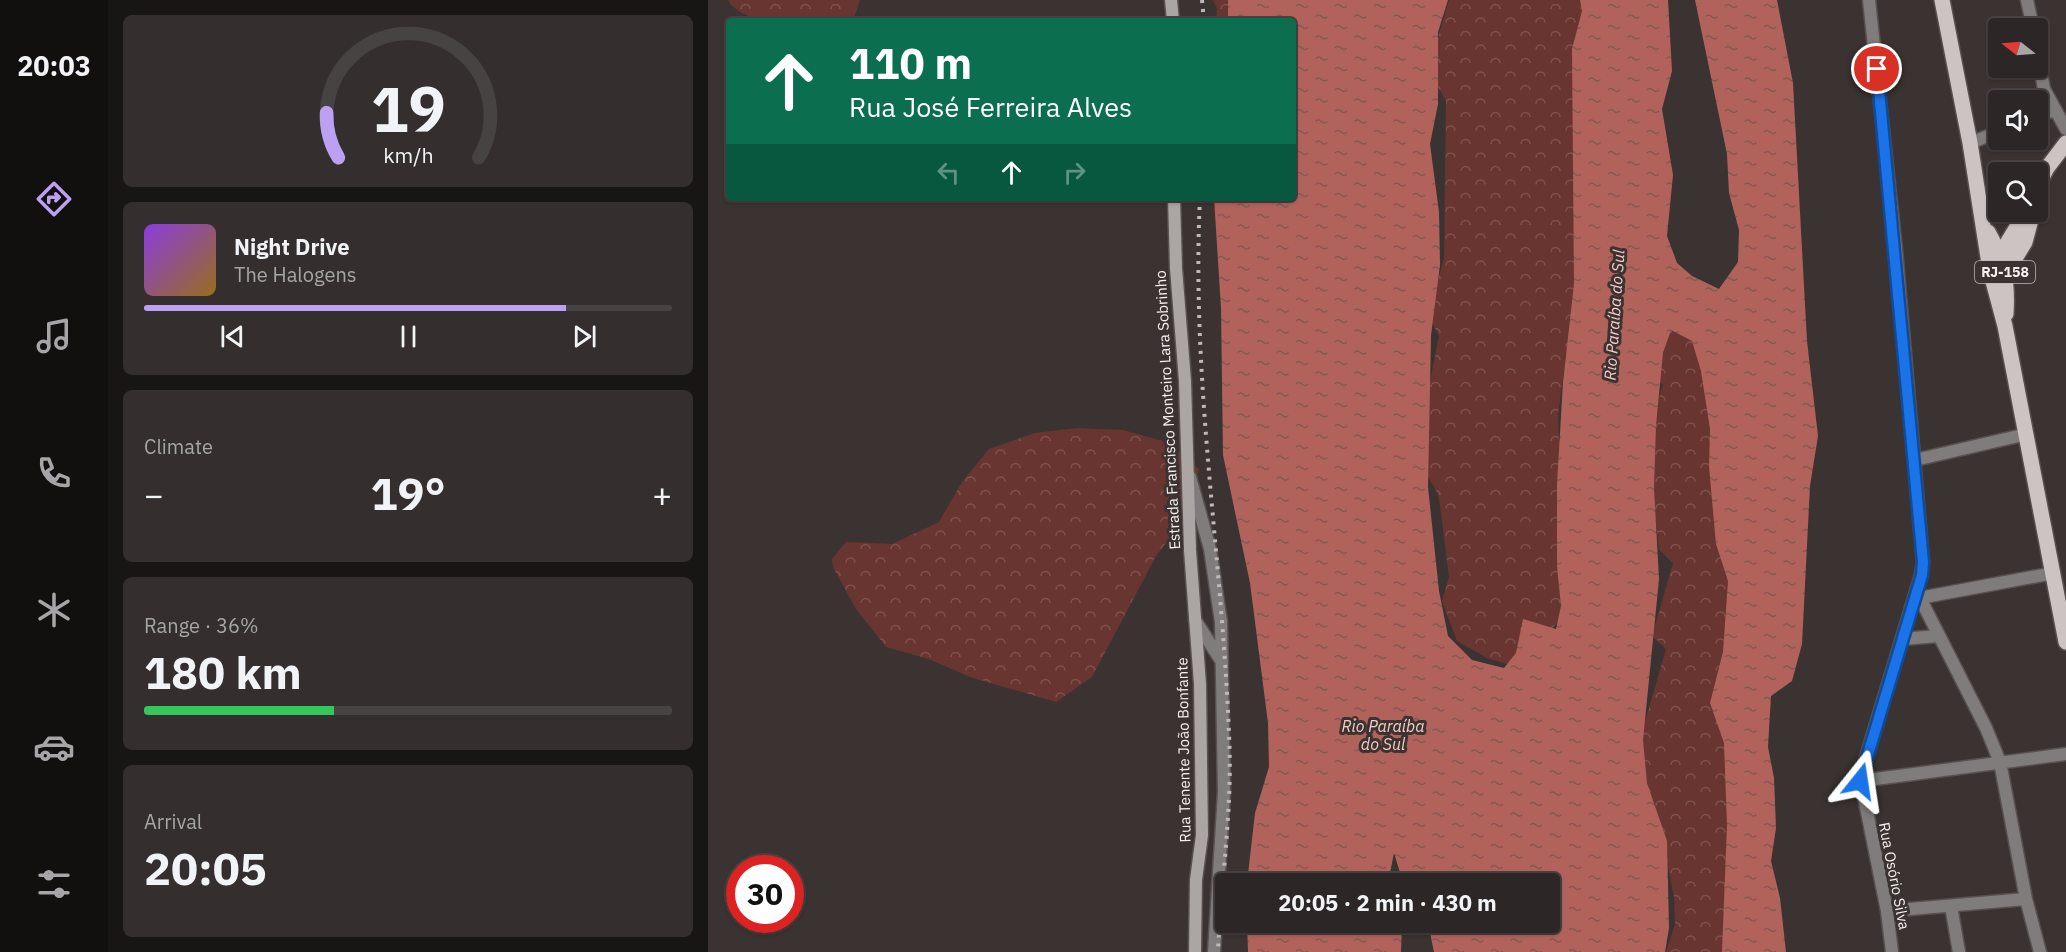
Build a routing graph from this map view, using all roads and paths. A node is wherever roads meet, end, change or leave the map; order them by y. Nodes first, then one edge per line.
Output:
1 (1171, 0) edge
2 (1869, 0) edge
3 (1942, 0) edge
4 (2027, 0) edge
5 (1173, 18) edge
6 (2031, 18) edge
7 (2042, 78) edge
8 (2054, 110) junction
9 (2048, 112) edge
10 (2066, 129) edge
11 (1988, 136) edge
12 (2066, 142) edge
13 (1970, 143) junction
14 (2048, 170) edge
15 (1174, 201) edge
16 (1982, 222) junction
17 (2020, 222) edge
18 (2030, 222) edge
19 (2001, 255) junction
20 (1990, 270) junction
21 (2006, 276) junction
22 (1995, 290) junction
23 (2005, 326) junction
24 (2027, 434) junction
25 (1915, 460) junction
26 (1188, 467) junction
27 (2054, 573) junction
28 (1917, 598) junction
29 (1195, 620) junction
30 (1938, 636) junction
31 (1902, 639) junction
32 (2066, 642) edge
33 (1222, 663) junction
34 (2066, 754) edge
35 (2000, 762) junction
36 (1860, 781) junction
37 (2026, 899) junction
38 (1951, 906) junction
39 (1887, 911) junction
40 (1195, 952) edge
41 (1214, 952) edge
42 (1892, 952) edge
43 (1959, 952) edge
44 (2040, 952) edge

1 - 5 street
2 - 25 street, Rua Osório Silva
3 - 13 main road, RJ-158
4 - 6 street
7 - 8 street
8 - 9 street
8 - 10 street
11 - 13 street
12 - 14 main road
13 - 16 main road, RJ-158
15 - 26 street, Estrada Francisco Monteiro Lara Sobrinho
16 - 19 main road, RJ-158
16 - 20 main road, RJ-158
17 - 19 main road
18 - 21 main road
19 - 20 main road
19 - 21 main road, RJ-158
20 - 22 main road, RJ-158
21 - 22 main road
21 - 23 main road, RJ-158
22 - 23 main road, RJ-158
23 - 24 main road, RJ-158
24 - 25 street
24 - 27 main road, RJ-158
25 - 28 street, Rua Osório Silva
26 - 29 street, Estrada Francisco Monteiro Lara Sobrinho
26 - 33 street
27 - 28 street
27 - 32 main road, RJ-158
28 - 30 street
28 - 31 street, Rua Osório Silva
29 - 33 street
29 - 40 street, Rua Tenente João Bonfante
30 - 31 street
30 - 35 street
31 - 36 street, Rua Osório Silva
33 - 41 street
34 - 35 street
35 - 36 street
35 - 37 street
36 - 39 street, Rua Osório Silva
37 - 38 street
37 - 44 street
38 - 39 street
38 - 43 street
39 - 42 street, Rua Osório Silva

